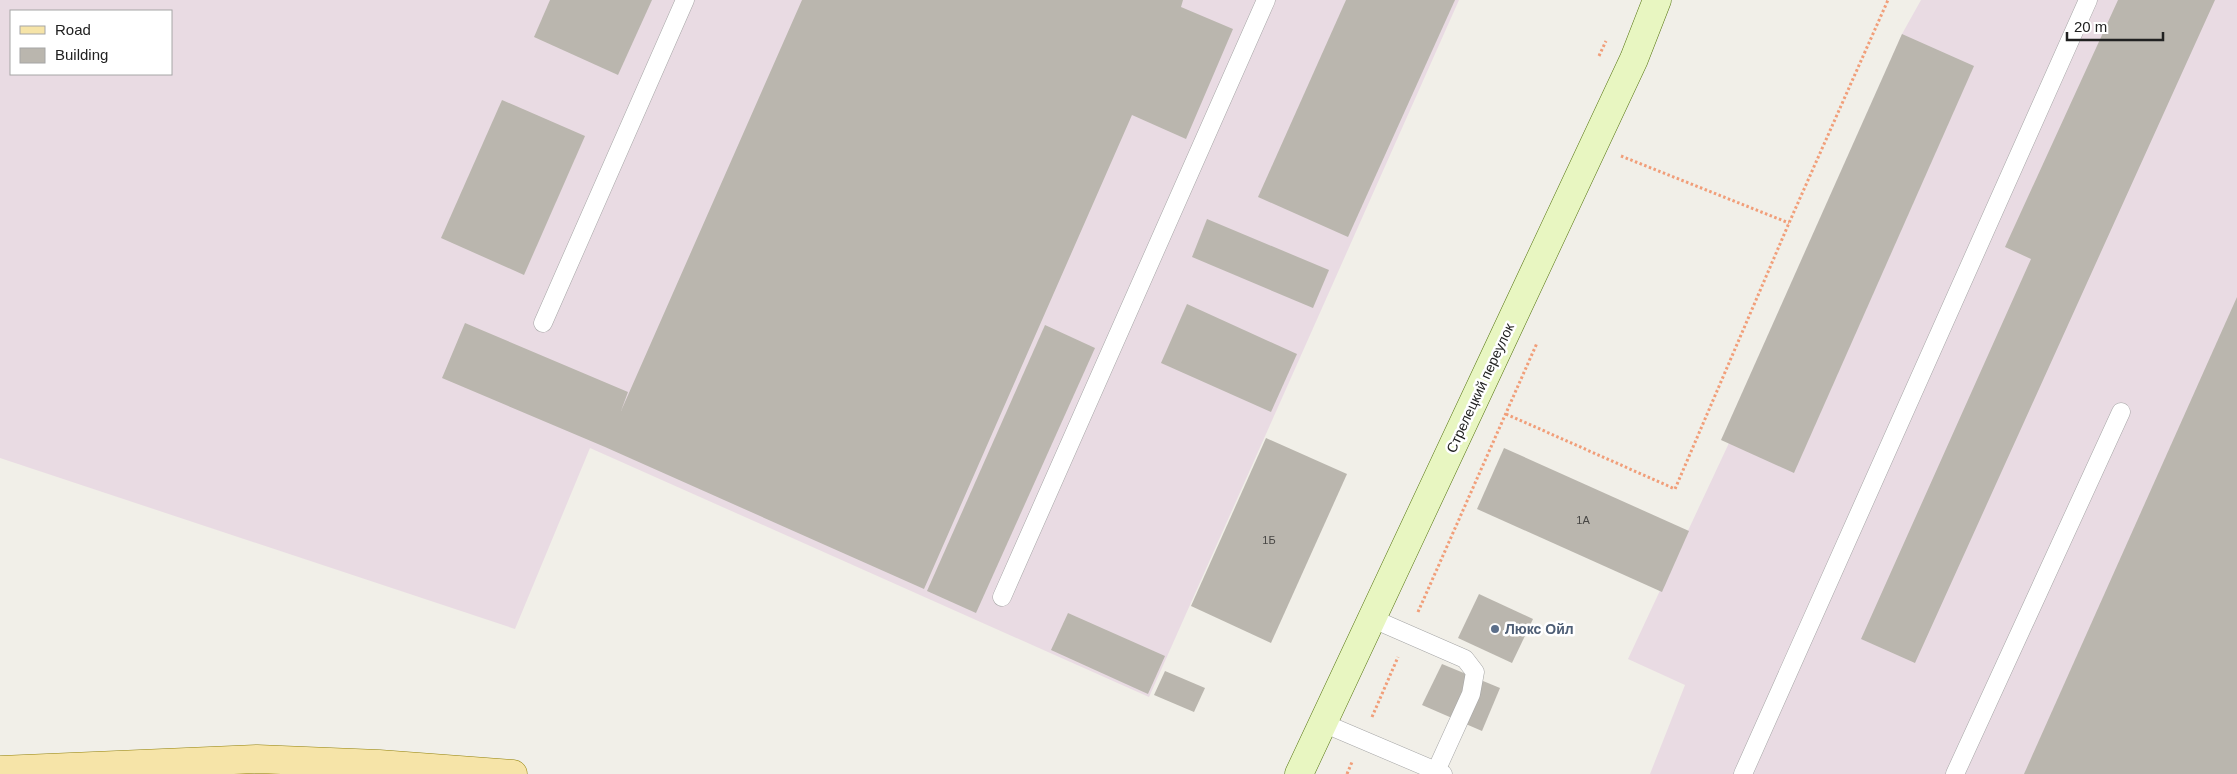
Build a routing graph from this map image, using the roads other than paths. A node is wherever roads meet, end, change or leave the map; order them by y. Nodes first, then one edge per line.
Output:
1 (685, 0) edge
2 (1266, 0) edge
3 (1657, 0) edge
4 (2088, 0) edge
5 (543, 323) dead end
6 (2121, 412) dead end
7 (1002, 597) dead end
8 (1371, 618) junction
9 (1323, 723) junction
10 (0, 770) edge
11 (1439, 772) edge
12 (513, 774) edge
13 (1299, 774) edge
14 (1743, 774) edge
15 (1956, 774) edge

1 - 5 lane
2 - 7 lane
3 - 8 main road, Стрелецкий переулок
4 - 14 lane
6 - 15 lane
8 - 9 main road, Стрелецкий переулок
8 - 11 lane
9 - 11 lane
9 - 13 main road, Стрелецкий переулок
10 - 12 main road

